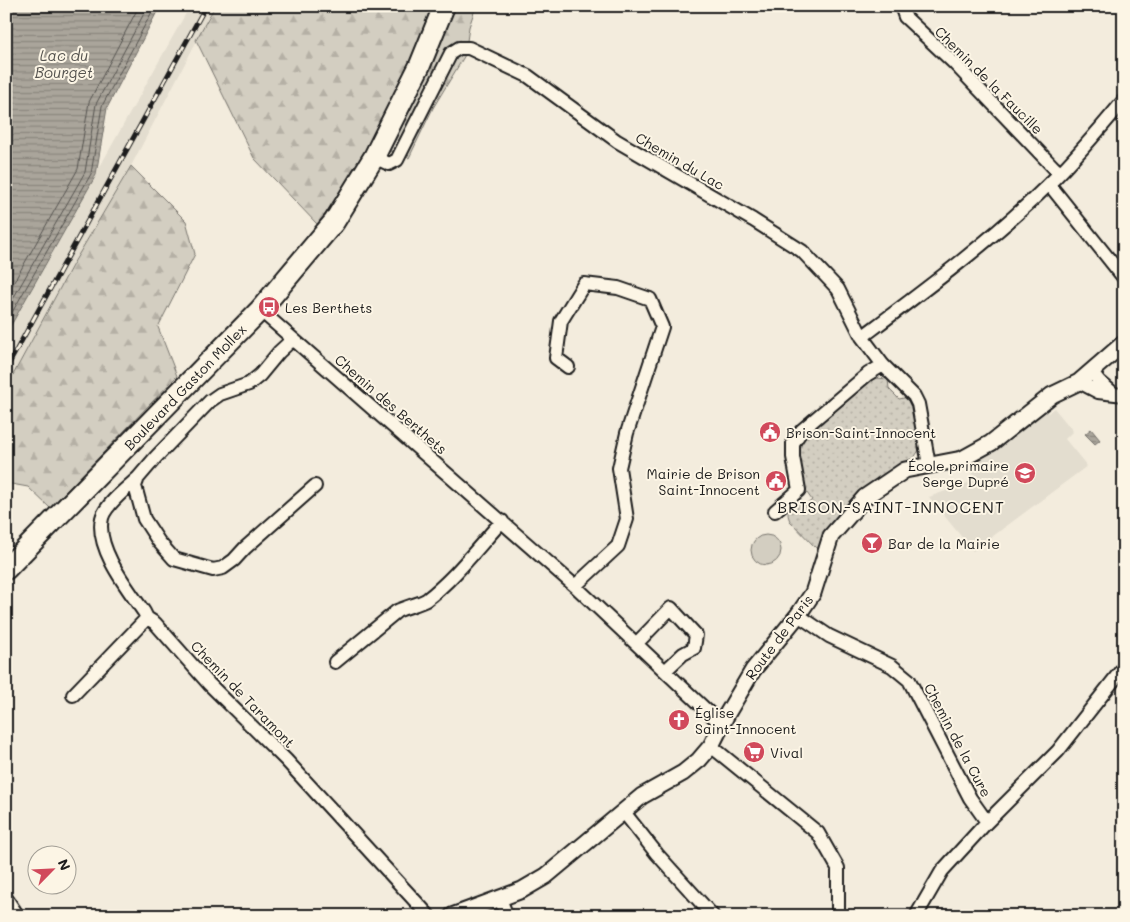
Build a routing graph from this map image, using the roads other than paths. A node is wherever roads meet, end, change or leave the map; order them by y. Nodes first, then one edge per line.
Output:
1 (444, 6) edge
2 (901, 6) edge
3 (1124, 100) edge
4 (374, 157) junction
5 (1059, 173) junction
6 (1049, 184) junction
7 (1124, 278) edge
8 (260, 310) junction
9 (862, 337) junction
10 (293, 339) junction
11 (1124, 343) edge
12 (883, 365) junction
13 (568, 367) dead end
14 (1092, 372) junction
15 (1079, 382) junction
16 (1118, 394) edge
17 (930, 465) junction
18 (138, 478) junction
19 (315, 486) dead end
20 (775, 511) dead end
21 (502, 521) junction
22 (6, 569) edge
23 (575, 586) junction
24 (798, 615) junction
25 (147, 618) junction
26 (637, 643) junction
27 (334, 662) dead end
28 (1124, 667) edge
29 (665, 671) junction
30 (73, 695) dead end
31 (721, 724) junction
32 (712, 746) junction
33 (623, 811) junction
34 (986, 822) junction
35 (6, 898) edge
36 (500, 899) junction
37 (18, 916) edge
38 (429, 916) edge
39 (452, 916) edge
40 (507, 916) edge
41 (713, 916) edge
42 (838, 916) edge
43 (916, 916) edge

1 - 4 main road, Boulevard Gaston Mollex
2 - 5 street, Chemin de la Faucille
3 - 5 street
4 - 8 main road, Boulevard Gaston Mollex
4 - 9 street, Chemin du Lac
5 - 6 street
6 - 7 street
6 - 9 street
8 - 10 street, Chemin des Berthets
8 - 22 main road, Boulevard Gaston Mollex
9 - 12 street, Chemin du Lac
10 - 18 street, Chemin de Taramont
10 - 21 street, Chemin des Berthets
11 - 14 street, Route de Paris
12 - 17 street, Chemin du Lac
12 - 20 street
13 - 23 street
14 - 15 street, Route de Paris
14 - 16 street
15 - 16 street
15 - 17 street, Route de Paris
17 - 24 street, Route de Paris
18 - 19 street
18 - 25 street, Chemin de Taramont
21 - 23 street, Chemin des Berthets
21 - 27 street
23 - 26 street, Chemin des Berthets
24 - 31 street, Route de Paris
24 - 34 street, Chemin de la Cure
25 - 30 street
25 - 38 street, Chemin de Taramont
26 - 29 street, Chemin des Berthets
26 - 29 street
28 - 34 street
29 - 31 street, Chemin des Berthets
31 - 32 street, Route de Paris
32 - 33 street, Route de Paris
32 - 42 street
33 - 36 street, Route de Paris
33 - 41 street
34 - 43 street
35 - 37 street
36 - 39 street, Route de Paris
36 - 40 street

